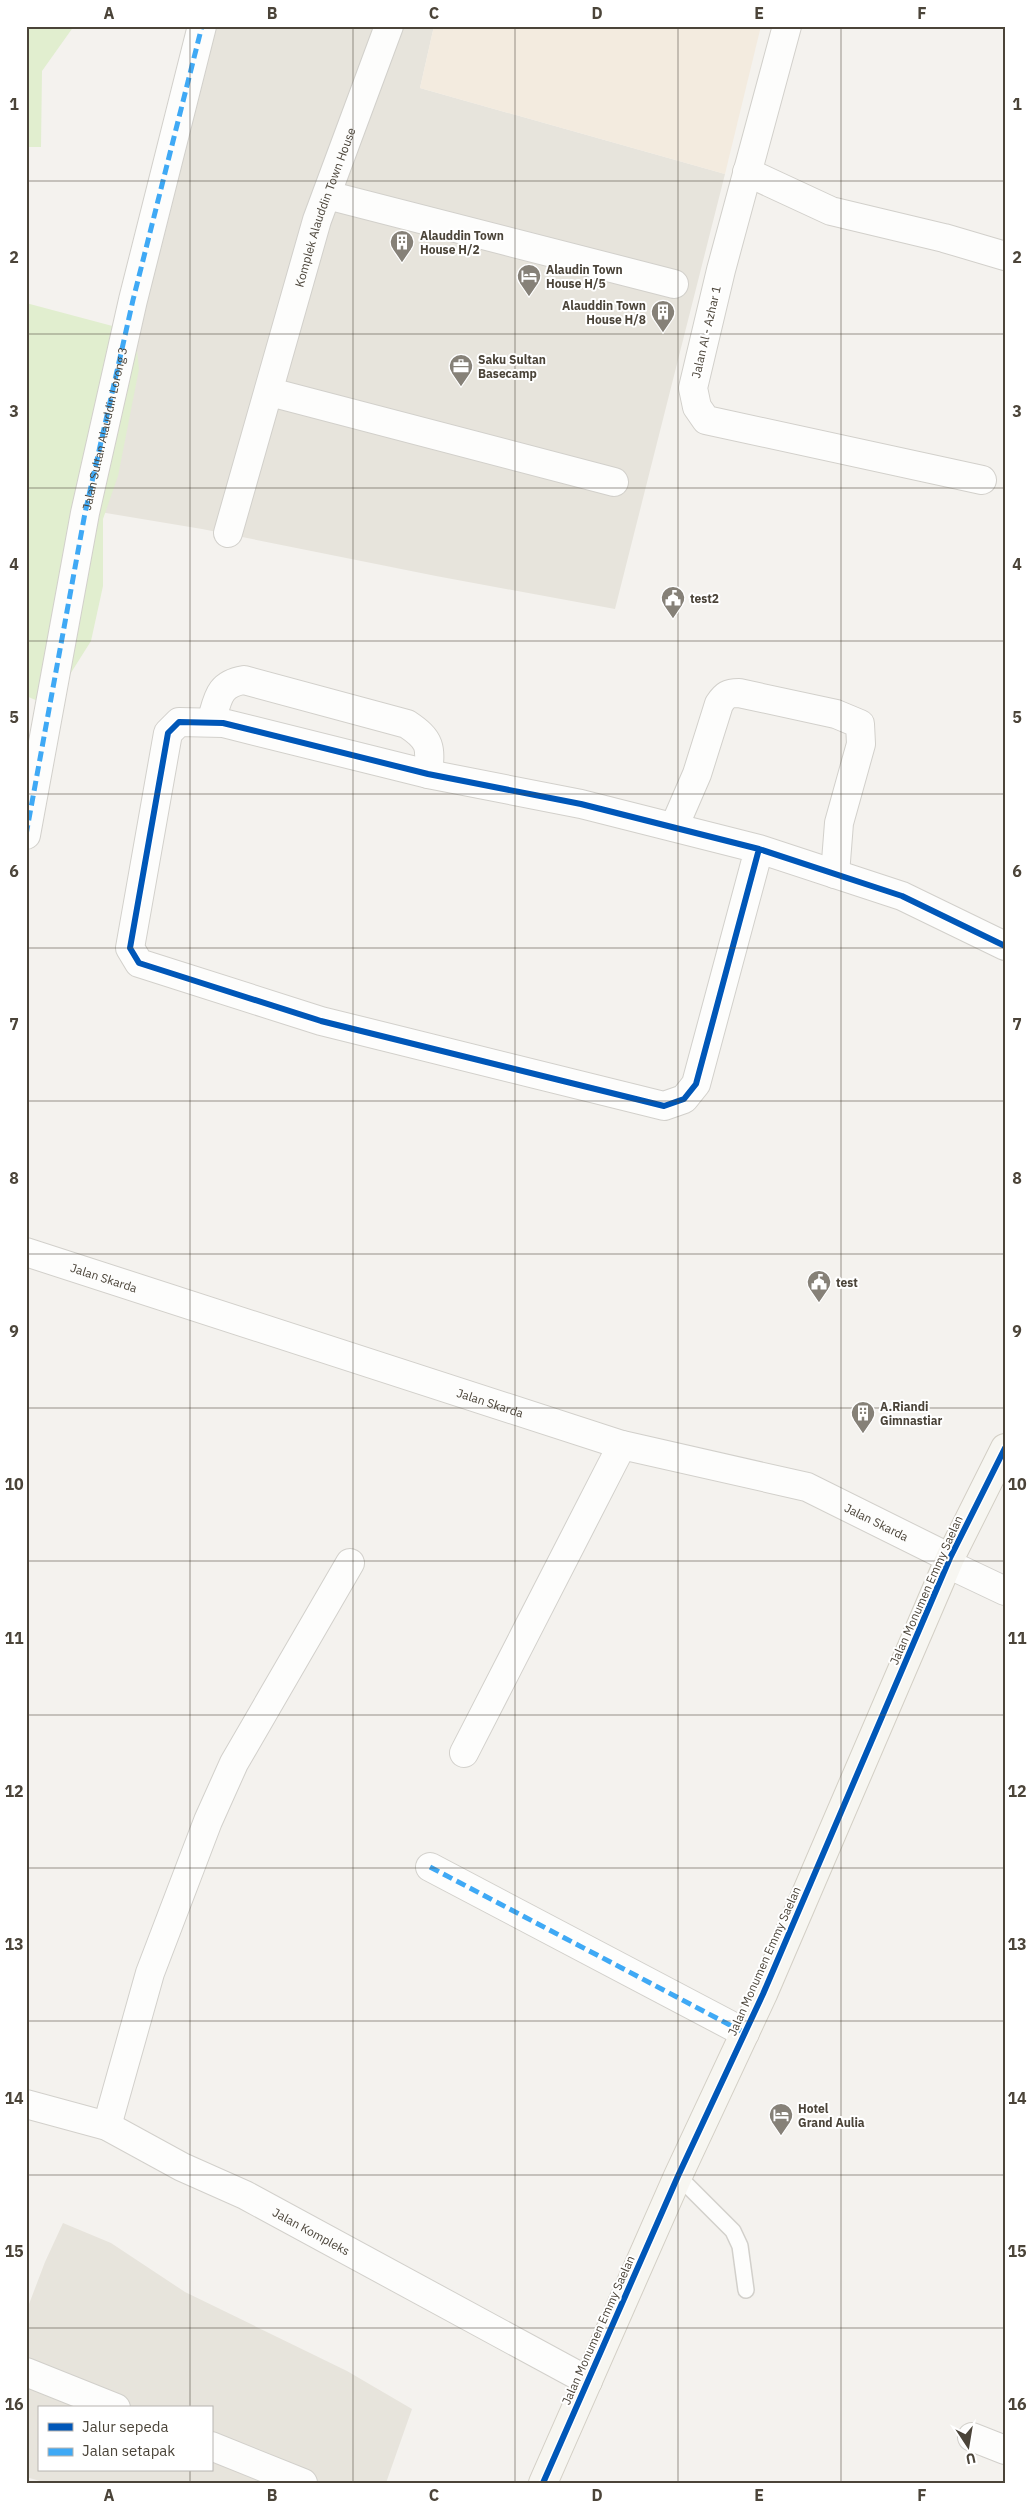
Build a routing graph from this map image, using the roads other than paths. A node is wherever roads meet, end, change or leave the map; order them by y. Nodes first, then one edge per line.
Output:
1 (202, 26) edge
2 (389, 26) edge
3 (787, 26) edge
4 (747, 172) junction
5 (327, 195) junction
6 (1005, 256) edge
7 (674, 284) dead end
8 (270, 392) junction
9 (982, 480) dead end
10 (614, 482) dead end
11 (228, 534) dead end
12 (210, 722) junction
13 (428, 774) junction
14 (674, 827) junction
15 (26, 836) edge
16 (759, 849) junction
17 (835, 874) junction
18 (1005, 946) edge
19 (26, 1252) edge
20 (622, 1445) junction
21 (1005, 1448) edge
22 (949, 1561) junction
23 (350, 1562) dead end
24 (1005, 1591) edge
25 (464, 1753) dead end
26 (430, 1867) dead end
27 (745, 2032) junction
28 (26, 2104) edge
29 (107, 2126) junction
30 (678, 2176) junction
31 (746, 2290) dead end
32 (26, 2372) edge
33 (588, 2381) junction
34 (111, 2406) edge
35 (972, 2437) dead end
36 (212, 2446) edge
37 (1005, 2450) edge
38 (303, 2483) edge
39 (543, 2483) edge

1 - 15 street, Jalan Sultan Alauddin Lorong 3
2 - 5 street, Komplek Alauddin Town House
3 - 4 street, Jalan Al - Azhar 1
4 - 6 street
4 - 9 street, Jalan Al - Azhar 1
5 - 7 street
5 - 8 street, Komplek Alauddin Town House
8 - 10 street
8 - 11 street, Komplek Alauddin Town House
12 - 13 street
12 - 13 street
12 - 16 street
13 - 14 street
14 - 16 street
14 - 17 street
16 - 17 street
17 - 18 street
19 - 20 street, Jalan Skarda
20 - 22 street, Jalan Skarda
20 - 25 street
21 - 22 street, Jalan Monumen Emmy Saelan
22 - 24 street, Jalan Skarda
22 - 27 street, Jalan Monumen Emmy Saelan
23 - 29 street
26 - 27 street
27 - 30 street, Jalan Monumen Emmy Saelan
28 - 29 street, Jalan Kompleks
29 - 33 street, Jalan Kompleks
30 - 31 lane
30 - 33 street, Jalan Monumen Emmy Saelan
32 - 34 street
33 - 39 street, Jalan Monumen Emmy Saelan
35 - 37 street
36 - 38 street

